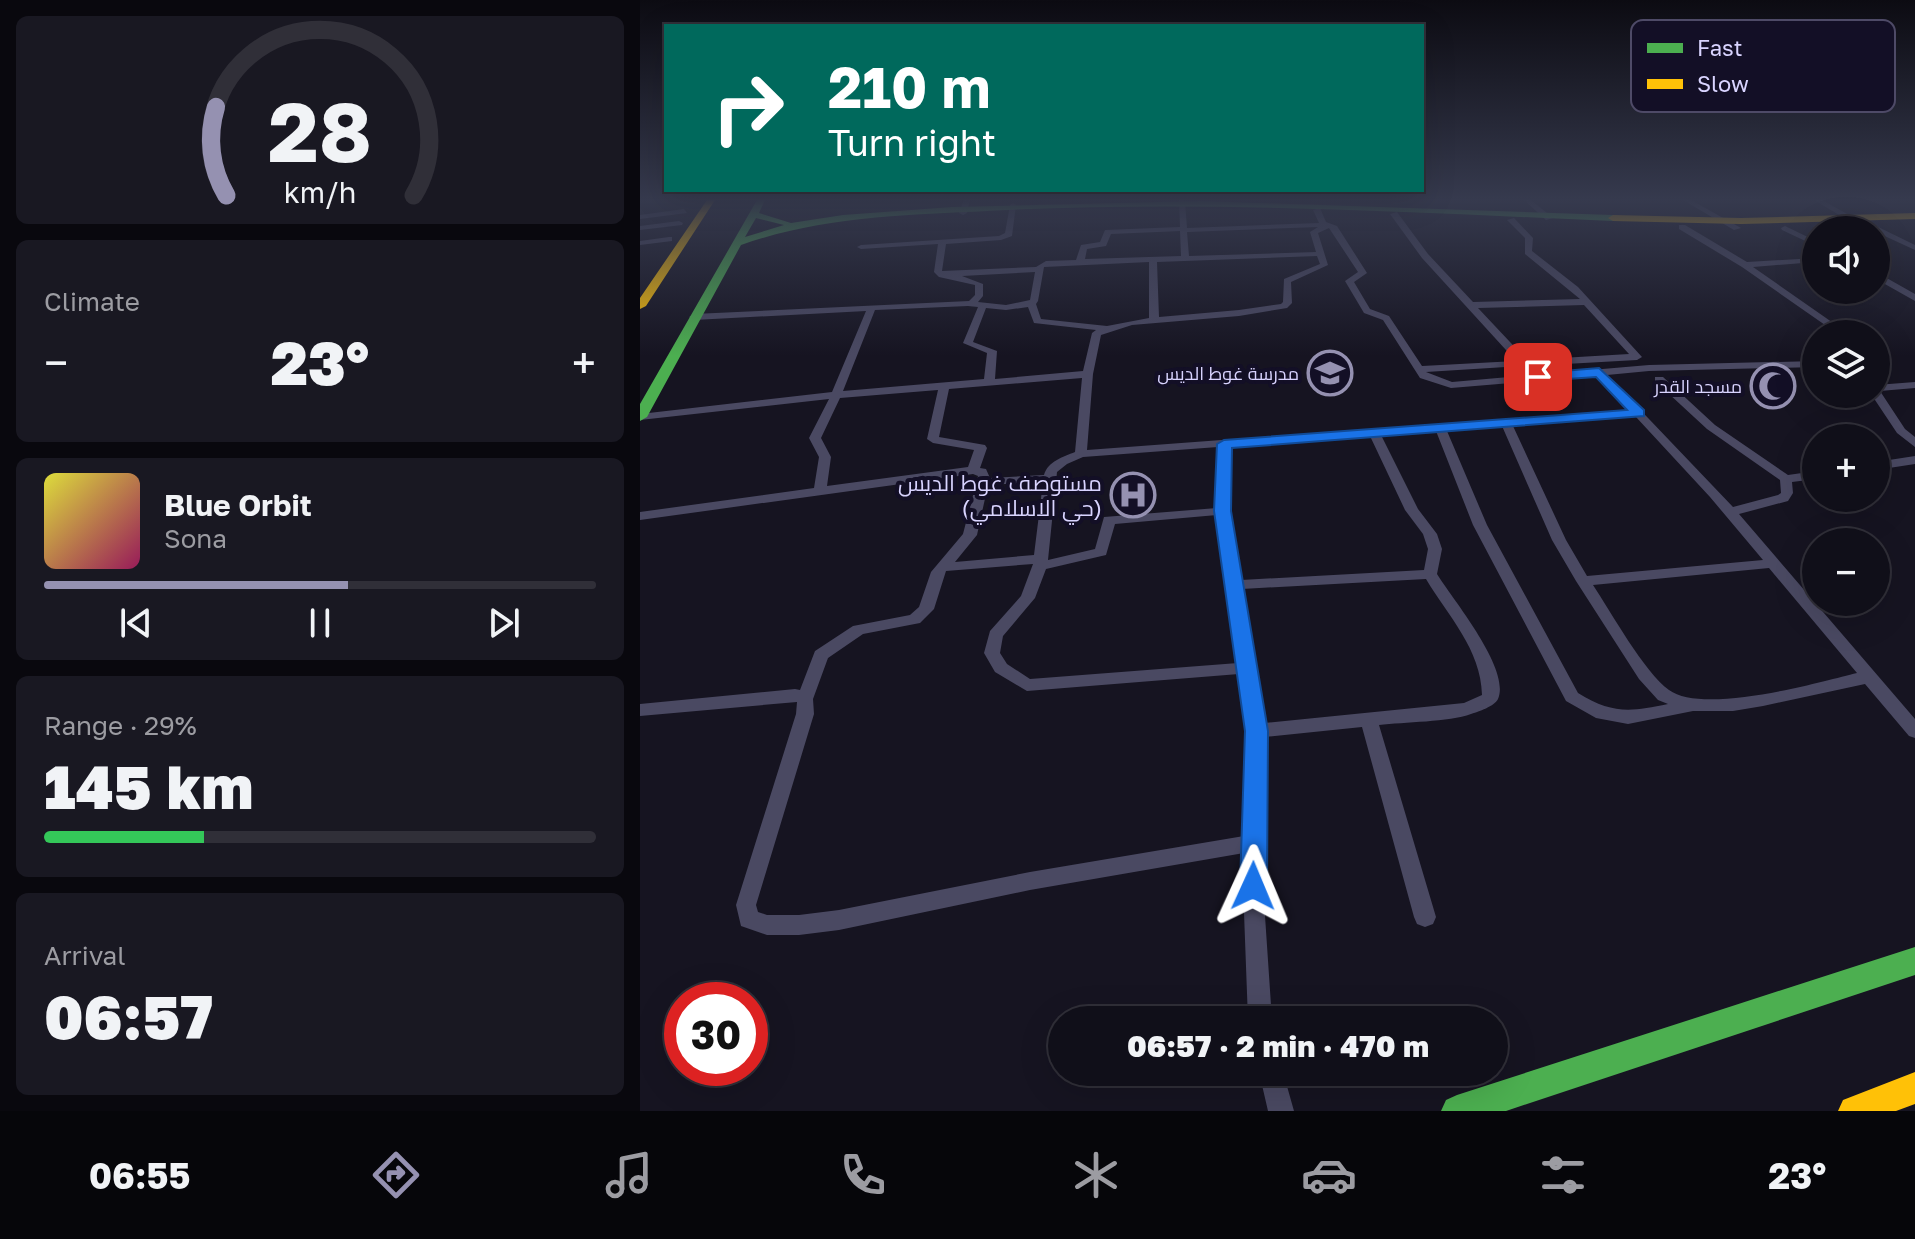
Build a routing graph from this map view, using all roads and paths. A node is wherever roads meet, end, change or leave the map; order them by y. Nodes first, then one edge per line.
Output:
1 (660, 252) edge
2 (676, 252) edge
3 (731, 252) edge
4 (940, 252) edge
5 (1083, 252) edge
6 (1185, 252) edge
7 (1320, 252) joint
8 (1349, 252) edge
9 (1422, 252) edge
10 (1528, 252) edge
11 (1723, 252) edge
12 (1280, 256) junction
13 (1185, 258) junction
14 (1153, 259) junction
15 (1080, 261) junction
16 (1802, 261) edge
17 (1745, 265) junction
18 (1323, 266) junction
19 (1040, 269) junction
20 (1299, 273) junction
21 (942, 275) junction
22 (1355, 277) junction
23 (640, 282) edge
24 (1890, 283) edge
25 (1915, 298) edge
26 (1584, 302) junction
27 (1031, 303) junction
28 (977, 305) junction
29 (1472, 305) junction
30 (640, 306) edge
31 (872, 307) junction
32 (694, 317) junction
33 (1824, 320) edge
34 (1154, 322) junction
35 (1105, 328) junction
36 (1524, 363) junction
37 (1802, 365) edge
38 (1419, 369) junction
39 (1599, 372) junction
40 (1088, 374) junction
41 (1538, 377) junction
42 (1659, 379) dead end
43 (989, 383) junction
44 (1915, 385) edge
45 (944, 387) junction
46 (1890, 388) edge
47 (836, 395) junction
48 (1887, 408) edge
49 (1639, 413) junction
50 (640, 417) edge
51 (1507, 425) junction
52 (1441, 429) junction
53 (1915, 429) edge
54 (1901, 431) junction
55 (1375, 434) junction
56 (1915, 443) edge
57 (1224, 444) junction
58 (1081, 454) junction
59 (1915, 460) edge
60 (1890, 464) edge
61 (973, 470) junction
62 (1802, 477) edge
63 (1050, 478) junction
64 (1786, 479) junction
65 (982, 482) junction
66 (819, 492) junction
67 (1223, 511) junction
68 (1730, 512) junction
69 (640, 516) edge
70 (1040, 562) junction
71 (1773, 563) junction
72 (943, 567) junction
73 (1430, 574) junction
74 (1583, 581) junction
75 (1236, 585) junction
76 (1245, 668) junction
77 (1868, 677) junction
78 (805, 699) junction
79 (1687, 707) junction
80 (640, 710) edge
81 (1369, 720) junction
82 (1256, 731) junction
83 (1915, 731) edge
84 (1254, 843) junction
85 (1425, 917) dead end
86 (1915, 961) edge
87 (1260, 1006) edge
88 (1275, 1086) edge
89 (1915, 1088) edge
90 (1281, 1111) edge
91 (1457, 1111) edge
92 (1854, 1111) edge

1 - 23 main road
2 - 30 main road
3 - 32 main road
4 - 21 street
5 - 15 street
6 - 13 street
7 - 12 street
7 - 18 street
8 - 22 street
9 - 29 street
10 - 26 street
11 - 17 street
12 - 13 street
12 - 20 street
13 - 14 street
14 - 15 street
14 - 34 street
15 - 19 street
16 - 17 street
17 - 33 street
18 - 20 street
18 - 22 street
19 - 21 street
19 - 27 street
20 - 34 street
21 - 28 street
22 - 38 street
24 - 25 street
26 - 29 street
26 - 36 street
27 - 28 street
27 - 35 street
28 - 31 street
28 - 43 street
29 - 36 street
31 - 32 street
31 - 47 street
32 - 50 main road
34 - 35 street
35 - 40 street
36 - 38 street
36 - 41 street
37 - 39 street
38 - 41 street
39 - 41 street
39 - 49 street
40 - 43 street
40 - 58 street
42 - 64 street
43 - 45 street
44 - 46 street
45 - 47 street
45 - 61 street
47 - 50 street
47 - 66 street
48 - 54 street
49 - 51 street
49 - 68 street
51 - 52 street
51 - 74 street
52 - 55 street
52 - 79 street
53 - 54 street
54 - 56 street
55 - 57 street
55 - 73 street
57 - 58 street
57 - 67 street
58 - 63 street
59 - 60 street
61 - 65 street
61 - 66 street
62 - 64 street
63 - 65 street
63 - 70 street
64 - 68 street
65 - 72 street
66 - 69 street
67 - 70 street
67 - 75 street
68 - 71 street
70 - 72 street
70 - 76 street
71 - 74 street
71 - 77 street
72 - 78 street
73 - 75 street
73 - 81 street
74 - 79 street
75 - 76 street
76 - 82 street
77 - 79 street
77 - 83 street
78 - 80 street
78 - 84 street
81 - 82 street
81 - 85 street
82 - 84 street
84 - 87 street
86 - 91 main road
88 - 90 street
89 - 92 main road

